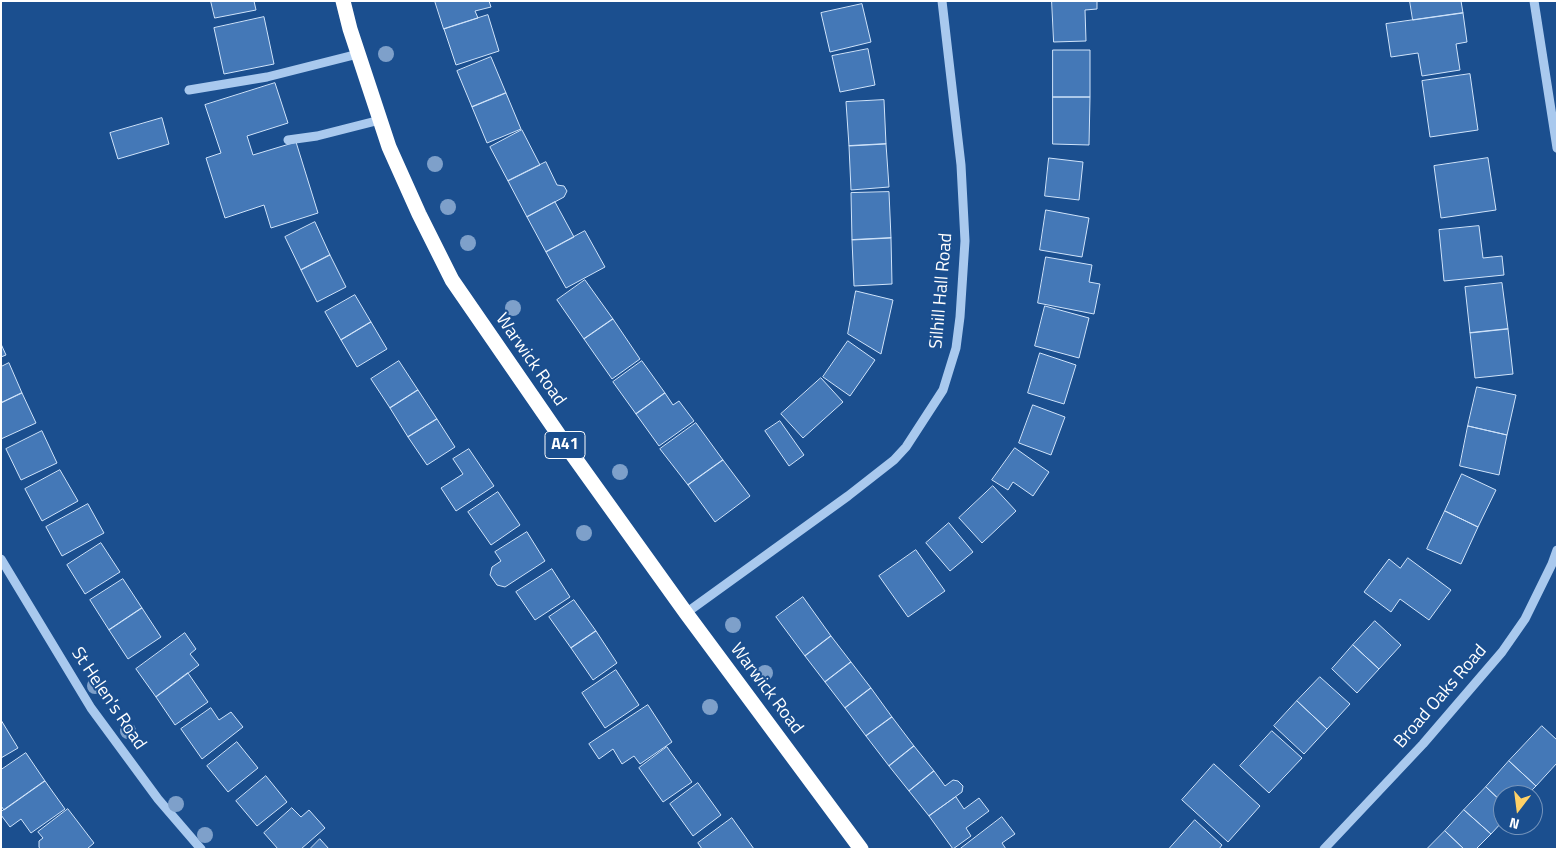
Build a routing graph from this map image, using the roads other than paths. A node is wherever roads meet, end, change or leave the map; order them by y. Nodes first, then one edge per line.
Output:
1 (343, 1) edge
2 (942, 1) edge
3 (1534, 1) edge
4 (358, 54) junction
5 (188, 90) dead end
6 (380, 120) junction
7 (288, 140) dead end
8 (1557, 148) edge
9 (1557, 550) edge
10 (1, 559) edge
11 (686, 613) junction
12 (200, 849) edge
13 (862, 849) edge
14 (1324, 849) edge

1 - 4 highway, Warwick Road / A41
2 - 11 street, Silhill Hall Road
3 - 8 street
4 - 5 street
4 - 6 highway, Warwick Road / A41
6 - 7 street
6 - 11 highway, Warwick Road / A41
9 - 14 street, Broad Oaks Road
10 - 12 street, St Helen's Road
11 - 13 highway, Warwick Road / A41

